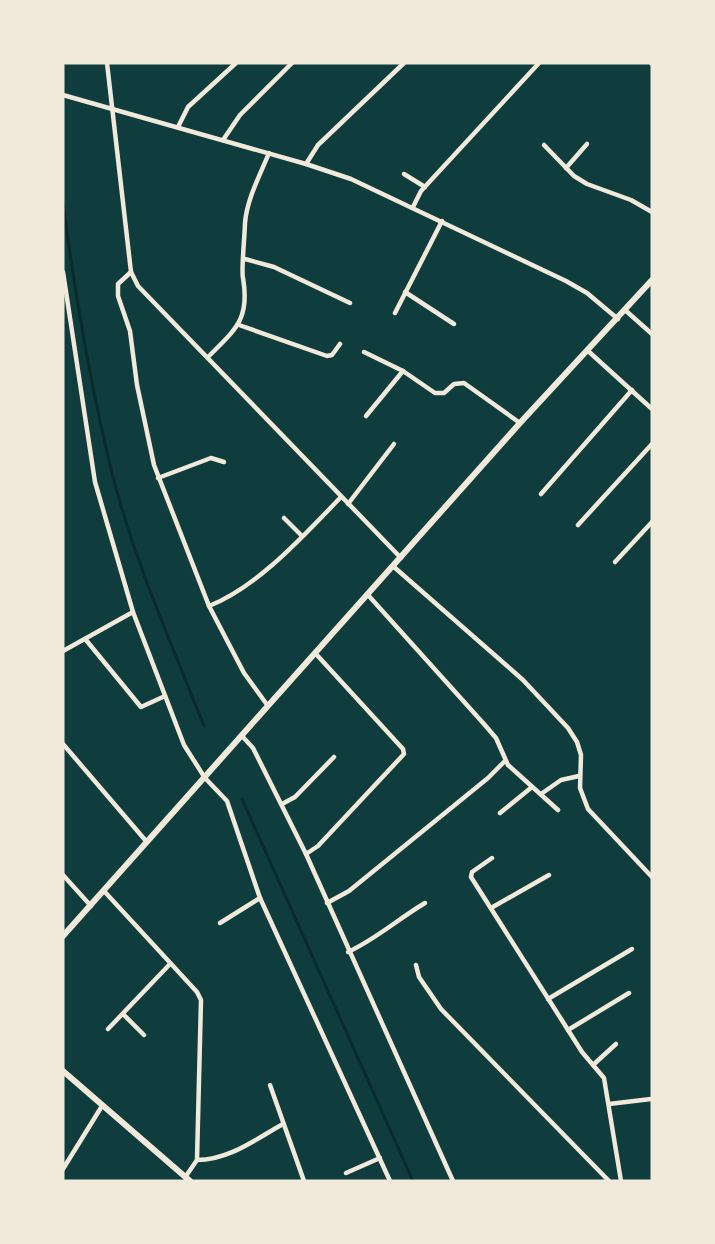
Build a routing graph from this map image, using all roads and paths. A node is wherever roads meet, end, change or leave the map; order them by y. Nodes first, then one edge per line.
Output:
1 (107, 63) edge
2 (236, 63) edge
3 (292, 63) edge
4 (404, 63) edge
5 (539, 63) edge
6 (63, 95) edge
7 (114, 108) junction
8 (178, 127) junction
9 (223, 140) junction
10 (544, 144) dead end
11 (587, 144) dead end
12 (269, 153) junction
13 (306, 164) junction
14 (566, 168) junction
15 (404, 174) dead end
16 (425, 187) junction
17 (413, 207) junction
18 (652, 212) edge
19 (442, 221) junction
20 (245, 259) junction
21 (63, 272) edge
22 (130, 272) junction
23 (652, 280) edge
24 (405, 292) junction
25 (65, 293) edge
26 (350, 303) dead end
27 (625, 310) junction
28 (395, 313) dead end
29 (618, 319) junction
30 (454, 324) dead end
31 (239, 325) junction
32 (652, 334) edge
33 (340, 344) dead end
34 (587, 350) junction
35 (364, 352) dead end
36 (209, 357) junction
37 (403, 371) junction
38 (632, 390) junction
39 (652, 409) edge
40 (366, 416) dead end
41 (520, 423) junction
42 (394, 444) dead end
43 (652, 444) edge
44 (224, 462) dead end
45 (158, 478) junction
46 (541, 494) dead end
47 (341, 497) junction
48 (348, 504) junction
49 (284, 518) dead end
50 (652, 522) edge
51 (578, 525) dead end
52 (302, 536) junction
53 (401, 558) junction
54 (615, 562) dead end
55 (394, 567) junction
56 (368, 596) junction
57 (209, 606) junction
58 (133, 612) junction
59 (86, 640) junction
60 (63, 651) edge
61 (316, 654) junction
62 (165, 696) junction
63 (268, 706) junction
64 (242, 736) junction
65 (63, 744) edge
66 (334, 757) dead end
67 (505, 761) junction
68 (579, 776) junction
69 (205, 778) junction
70 (532, 787) junction
71 (541, 794) junction
72 (282, 804) junction
73 (558, 810) dead end
74 (500, 813) dead end
75 (147, 841) junction
76 (306, 854) junction
77 (492, 858) dead end
78 (549, 874) dead end
79 (63, 875) edge
80 (652, 877) edge
81 (104, 891) junction
82 (260, 898) junction
83 (327, 903) junction
84 (425, 903) dead end
85 (91, 906) junction
86 (490, 908) junction
87 (220, 923) dead end
88 (63, 936) edge
89 (632, 949) dead end
90 (348, 952) junction
91 (170, 964) junction
92 (416, 965) dead end
93 (629, 993) dead end
94 (548, 999) junction
95 (123, 1014) junction
96 (108, 1029) dead end
97 (568, 1030) junction
98 (144, 1035) dead end
99 (616, 1044) dead end
100 (593, 1065) junction
101 (64, 1073) edge
102 (270, 1085) dead end
103 (651, 1099) edge
104 (609, 1104) junction
105 (102, 1106) junction
106 (283, 1124) junction
107 (380, 1158) junction
108 (197, 1160) junction
109 (63, 1169) edge
110 (346, 1173) dead end
111 (188, 1179) edge
112 (304, 1181) edge
113 (390, 1181) edge
114 (453, 1181) edge
115 (609, 1181) edge
116 (621, 1181) edge

1 - 7 street
2 - 8 street
3 - 9 street
4 - 13 street
5 - 16 street
6 - 7 street
7 - 8 street
7 - 22 street
8 - 9 street
9 - 12 street
10 - 14 street
11 - 14 street
12 - 13 street
12 - 20 street
13 - 17 street
14 - 18 street
15 - 16 street
16 - 17 street
17 - 19 street
19 - 24 street
19 - 29 street
20 - 26 street
20 - 31 street
21 - 25 street
22 - 36 street
22 - 45 street
23 - 27 street
24 - 28 street
24 - 30 street
25 - 58 street
27 - 29 street
27 - 32 street
29 - 34 street
31 - 33 street
31 - 36 street
34 - 38 street
34 - 41 street
35 - 37 street
36 - 47 street
37 - 40 street
37 - 41 street
38 - 39 street
38 - 46 street
41 - 53 street
42 - 48 street
43 - 51 street
44 - 45 street
45 - 57 street
47 - 48 street
47 - 52 street
48 - 53 street
49 - 52 street
50 - 54 street
52 - 57 street
53 - 55 street
55 - 56 street
55 - 68 street
56 - 61 street
56 - 67 street
57 - 63 street
58 - 59 street
58 - 62 street
59 - 60 street
59 - 62 street
61 - 63 street
61 - 76 street
62 - 69 street
63 - 64 street
64 - 69 street
64 - 72 street
65 - 75 street
66 - 72 street
67 - 70 street
67 - 83 street
68 - 71 street
68 - 80 street
69 - 75 street
69 - 82 street
70 - 71 street
70 - 74 street
71 - 73 street
72 - 76 street
75 - 81 street
76 - 83 street
77 - 86 street
78 - 86 street
79 - 85 street
81 - 85 street
81 - 91 street
82 - 87 street
82 - 107 street
83 - 90 street
84 - 90 street
85 - 88 street
86 - 94 street
89 - 94 street
90 - 114 street
91 - 95 street
91 - 108 street
92 - 115 street
93 - 97 street
94 - 97 street
95 - 96 street
95 - 98 street
97 - 100 street
99 - 100 street
100 - 104 street
101 - 105 street
102 - 106 street
103 - 104 street
104 - 116 street
105 - 109 street
105 - 111 street
106 - 108 street
106 - 112 street
107 - 110 street
107 - 113 street
108 - 111 street

